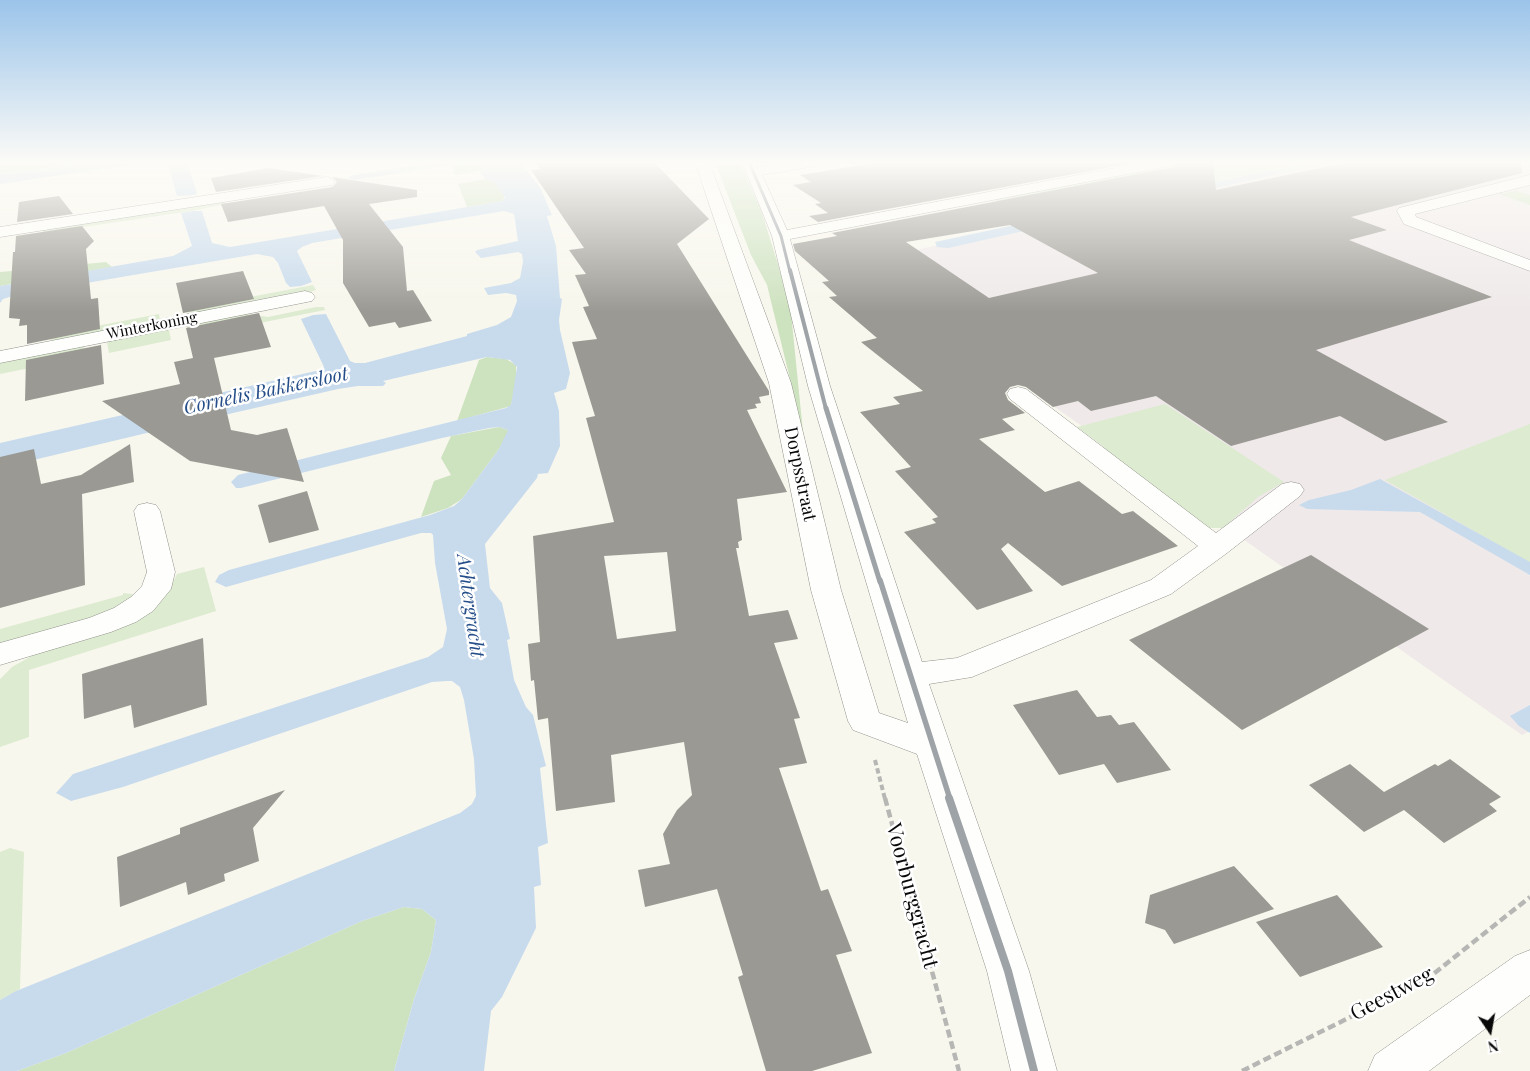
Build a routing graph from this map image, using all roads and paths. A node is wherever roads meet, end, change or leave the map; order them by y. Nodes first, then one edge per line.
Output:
1 (131, 212) edge
2 (720, 212) edge
3 (770, 212) edge
4 (906, 212) edge
5 (1406, 212) edge
6 (0, 232) edge
7 (780, 236) junction
8 (1530, 266) edge
9 (305, 297) dead end
10 (0, 357) edge
11 (1018, 394) dead end
12 (1291, 490) dead end
13 (147, 511) dead end
14 (1217, 547) junction
15 (0, 654) edge
16 (909, 676) junction
17 (864, 721) junction
18 (932, 746) junction
19 (1530, 897) edge
20 (1530, 970) edge
21 (959, 1071) edge
22 (1034, 1071) edge
23 (1242, 1071) edge
24 (1391, 1071) edge

1 - 6 street
2 - 17 street, Dorpsstraat
3 - 7 street
4 - 7 street
5 - 8 street
7 - 16 street
9 - 10 street, Winterkoning
11 - 14 street
12 - 14 street
13 - 15 street
14 - 16 street
16 - 18 street
17 - 18 street
17 - 21 path, Voorburggracht
18 - 22 street
19 - 23 path, Geestweg
20 - 24 street

